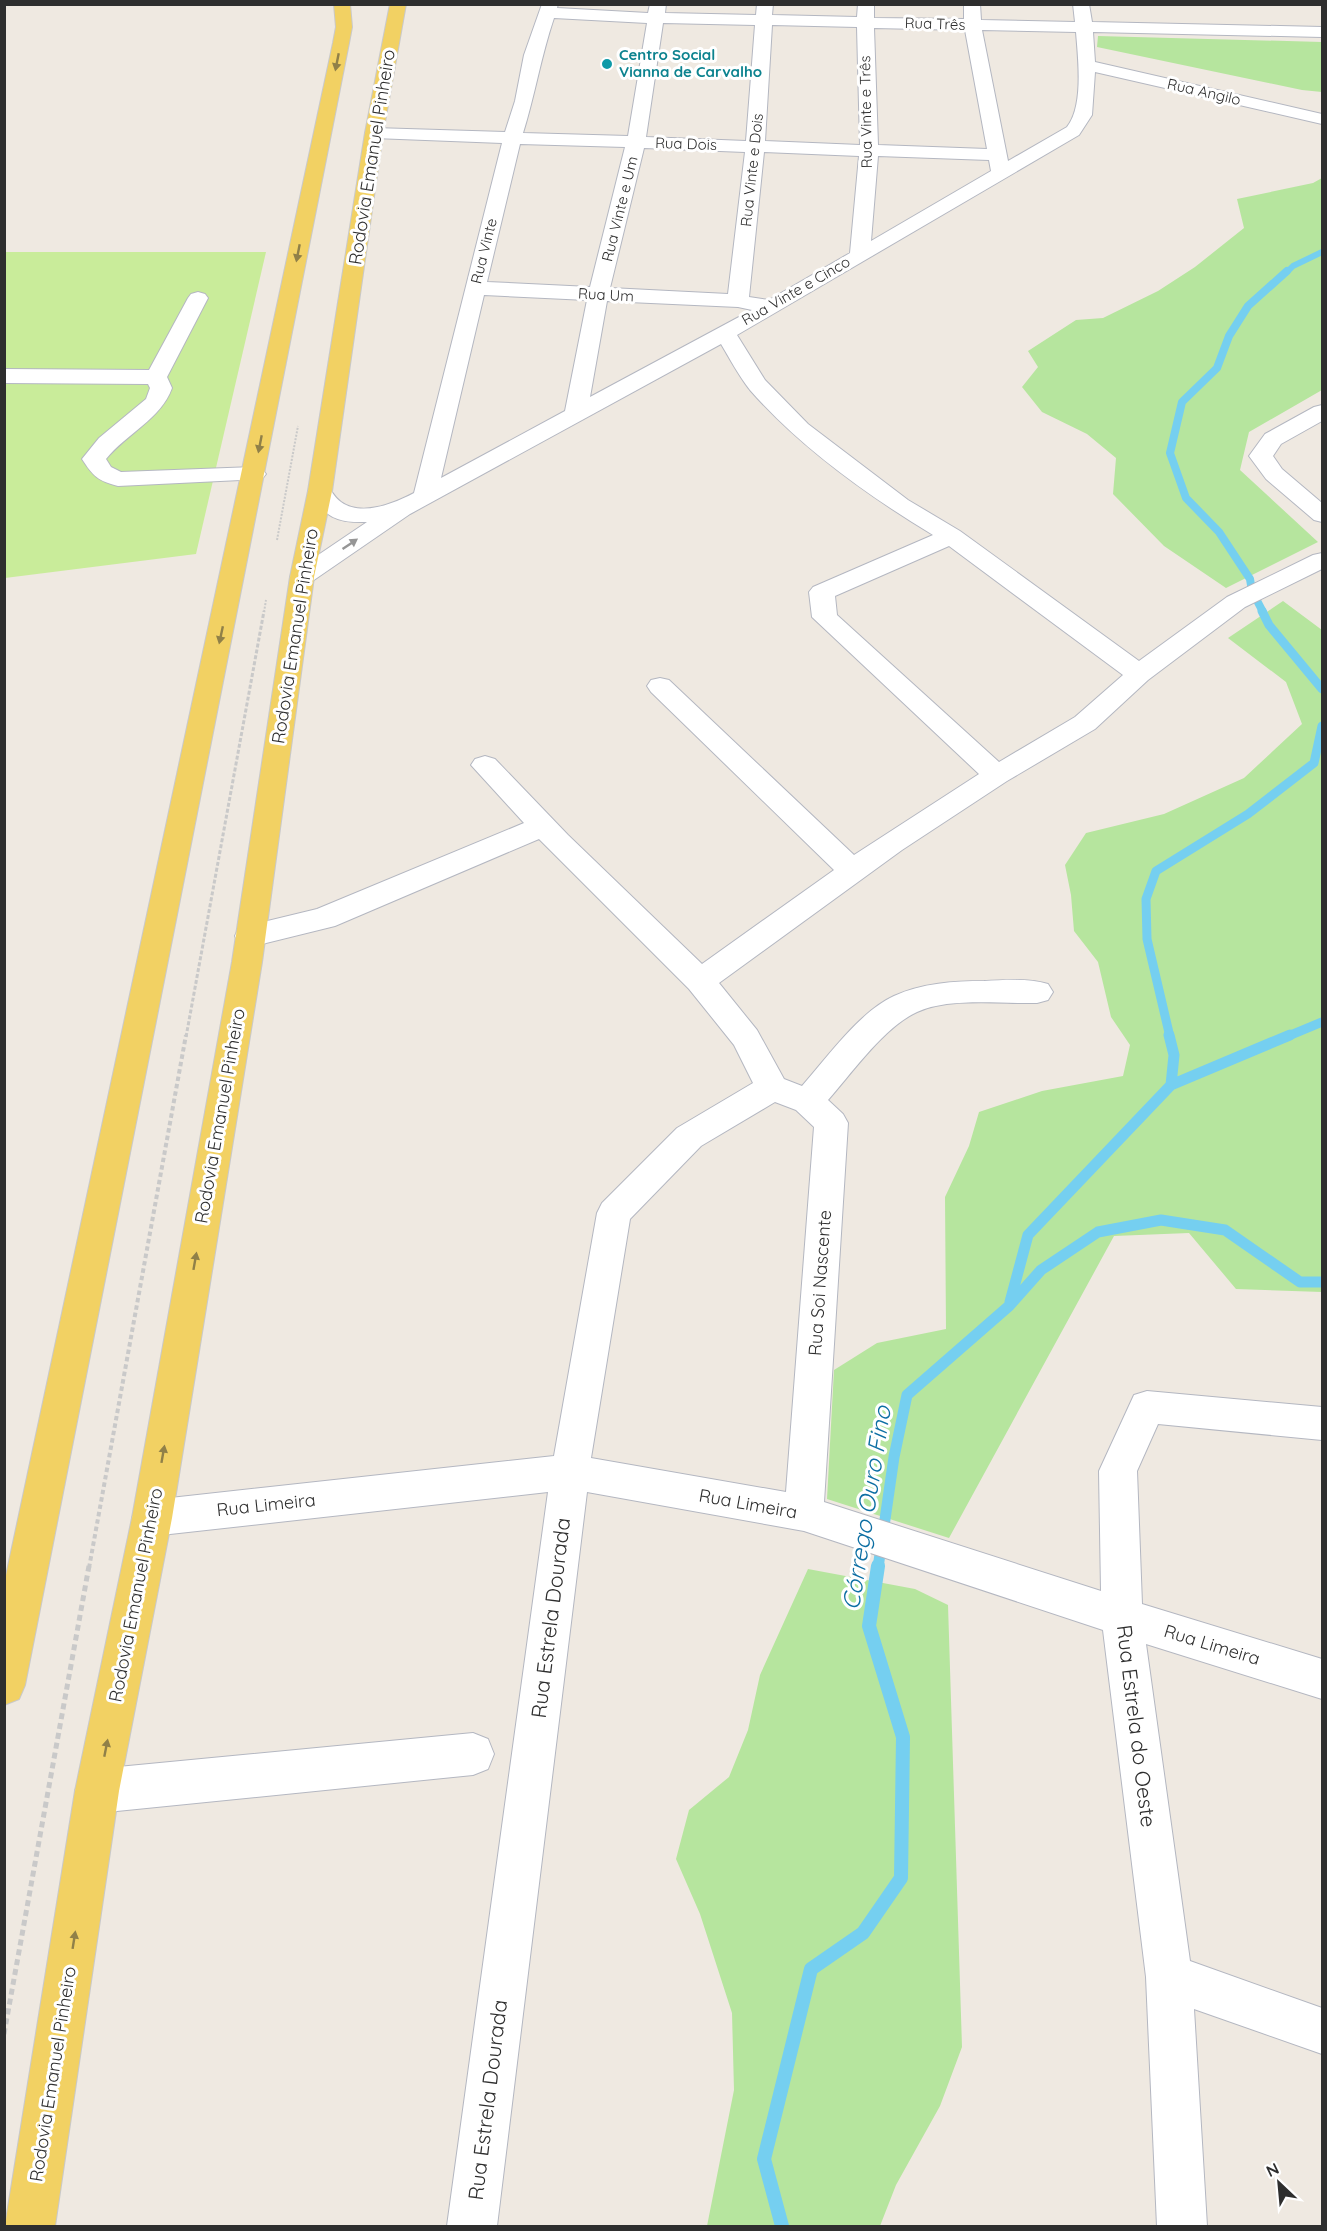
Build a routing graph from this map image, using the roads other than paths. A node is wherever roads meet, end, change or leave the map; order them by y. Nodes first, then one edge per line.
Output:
1 (342, 4) edge
2 (398, 4) edge
3 (972, 4) edge
4 (1081, 4) edge
5 (549, 9) edge
6 (657, 11) edge
7 (765, 12) edge
8 (866, 13) edge
9 (1249, 14) dead end
10 (973, 25) junction
11 (1084, 26) junction
12 (1256, 32) junction
13 (1323, 32) edge
14 (1086, 65) junction
15 (1323, 119) edge
16 (374, 133) junction
17 (512, 138) junction
18 (636, 142) junction
19 (755, 146) junction
20 (869, 150) junction
21 (999, 165) junction
22 (860, 254) junction
23 (474, 288) junction
24 (598, 295) junction
25 (198, 298) dead end
26 (738, 301) junction
27 (771, 307) junction
28 (724, 332) junction
29 (4, 376) edge
30 (156, 377) junction
31 (576, 412) junction
32 (1323, 412) edge
33 (254, 474) junction
34 (320, 492) junction
35 (424, 499) junction
36 (402, 509) junction
37 (1323, 515) edge
38 (951, 536) junction
39 (1323, 560) edge
40 (302, 577) junction
41 (1139, 674) junction
42 (660, 686) dead end
43 (485, 765) dead end
44 (997, 775) junction
45 (543, 826) junction
46 (853, 871) junction
47 (250, 936) junction
48 (700, 981) junction
49 (1037, 992) dead end
50 (790, 1094) junction
51 (1323, 1423) edge
52 (570, 1472) junction
53 (804, 1514) junction
54 (152, 1518) junction
55 (15, 1583) edge
56 (1122, 1617) junction
57 (1323, 1679) edge
58 (4, 1685) edge
59 (473, 1754) dead end
60 (97, 1791) junction
61 (1169, 1977) junction
62 (1323, 2031) edge
63 (30, 2226) edge
64 (472, 2226) edge
65 (1182, 2226) edge

1 -> 33 main road
2 - 16 main road, Rodovia Emanuel Pinheiro
3 - 10 street
4 - 11 street, Rua Vinte e Cinco
5 - 6 street, Rua Três
5 - 17 street, Rua Vinte
6 - 7 street, Rua Três
6 - 18 street, Rua Vinte e Um
7 - 8 street, Rua Três
7 - 19 street, Rua Vinte e Dois
8 - 10 street, Rua Três
8 - 20 street, Rua Vinte e Três
9 - 12 street
10 - 11 street, Rua Três
10 - 21 street
11 - 12 street, Rua Três
11 - 14 street, Rua Vinte e Cinco
12 - 13 street, Rua Três
14 - 15 street, Rua Angilo
14 - 21 street, Rua Vinte e Cinco
16 - 17 street, Rua Dois
16 - 34 main road, Rodovia Emanuel Pinheiro
17 - 18 street, Rua Dois
17 - 23 street, Rua Vinte
18 - 19 street, Rua Dois
18 - 24 street, Rua Vinte e Um
19 - 20 street, Rua Dois
19 - 26 street, Rua Vinte e Dois
20 - 21 street, Rua Dois
20 - 22 street, Rua Vinte e Três
21 - 22 street, Rua Vinte e Cinco
22 - 27 street, Rua Vinte e Cinco
23 - 24 street, Rua Um
23 - 35 street, Rua Vinte
24 - 26 street, Rua Um
24 - 31 street, Rua Vinte e Um
25 - 30 street
26 - 27 street
27 - 28 street, Rua Vinte e Cinco
28 - 31 street, Rua Vinte e Cinco
28 - 38 street
29 - 30 street
30 - 33 street
31 - 35 street, Rua Vinte e Cinco
32 - 37 street
33 -> 55 main road
34 - 36 street
34 - 40 main road, Rodovia Emanuel Pinheiro
35 - 36 street, Rua Vinte e Cinco
40 -> 36 street
38 - 41 street
38 - 44 street
39 - 41 street
40 - 47 main road, Rodovia Emanuel Pinheiro
41 - 44 street
42 - 46 street
43 - 45 street
44 - 46 street
45 - 47 street
45 - 48 street
46 - 48 street
54 -> 47 main road, Rodovia Emanuel Pinheiro
48 - 50 street
49 - 50 street, Rua Estrela Dourada
50 - 52 street, Rua Estrela Dourada
50 - 53 street, Rua Soi Nascente
51 - 56 street, Rua Estrela do Oeste
52 - 53 street, Rua Limeira
52 - 54 street, Rua Limeira
52 - 64 street, Rua Estrela Dourada
53 - 56 street, Rua Limeira
60 -> 54 main road, Rodovia Emanuel Pinheiro
55 - 58 main road
56 - 57 street, Rua Limeira
56 - 61 street, Rua Estrela do Oeste
59 - 60 street
63 -> 60 main road, Rodovia Emanuel Pinheiro
61 - 62 street
61 - 65 street, Rua Estrela do Oeste

